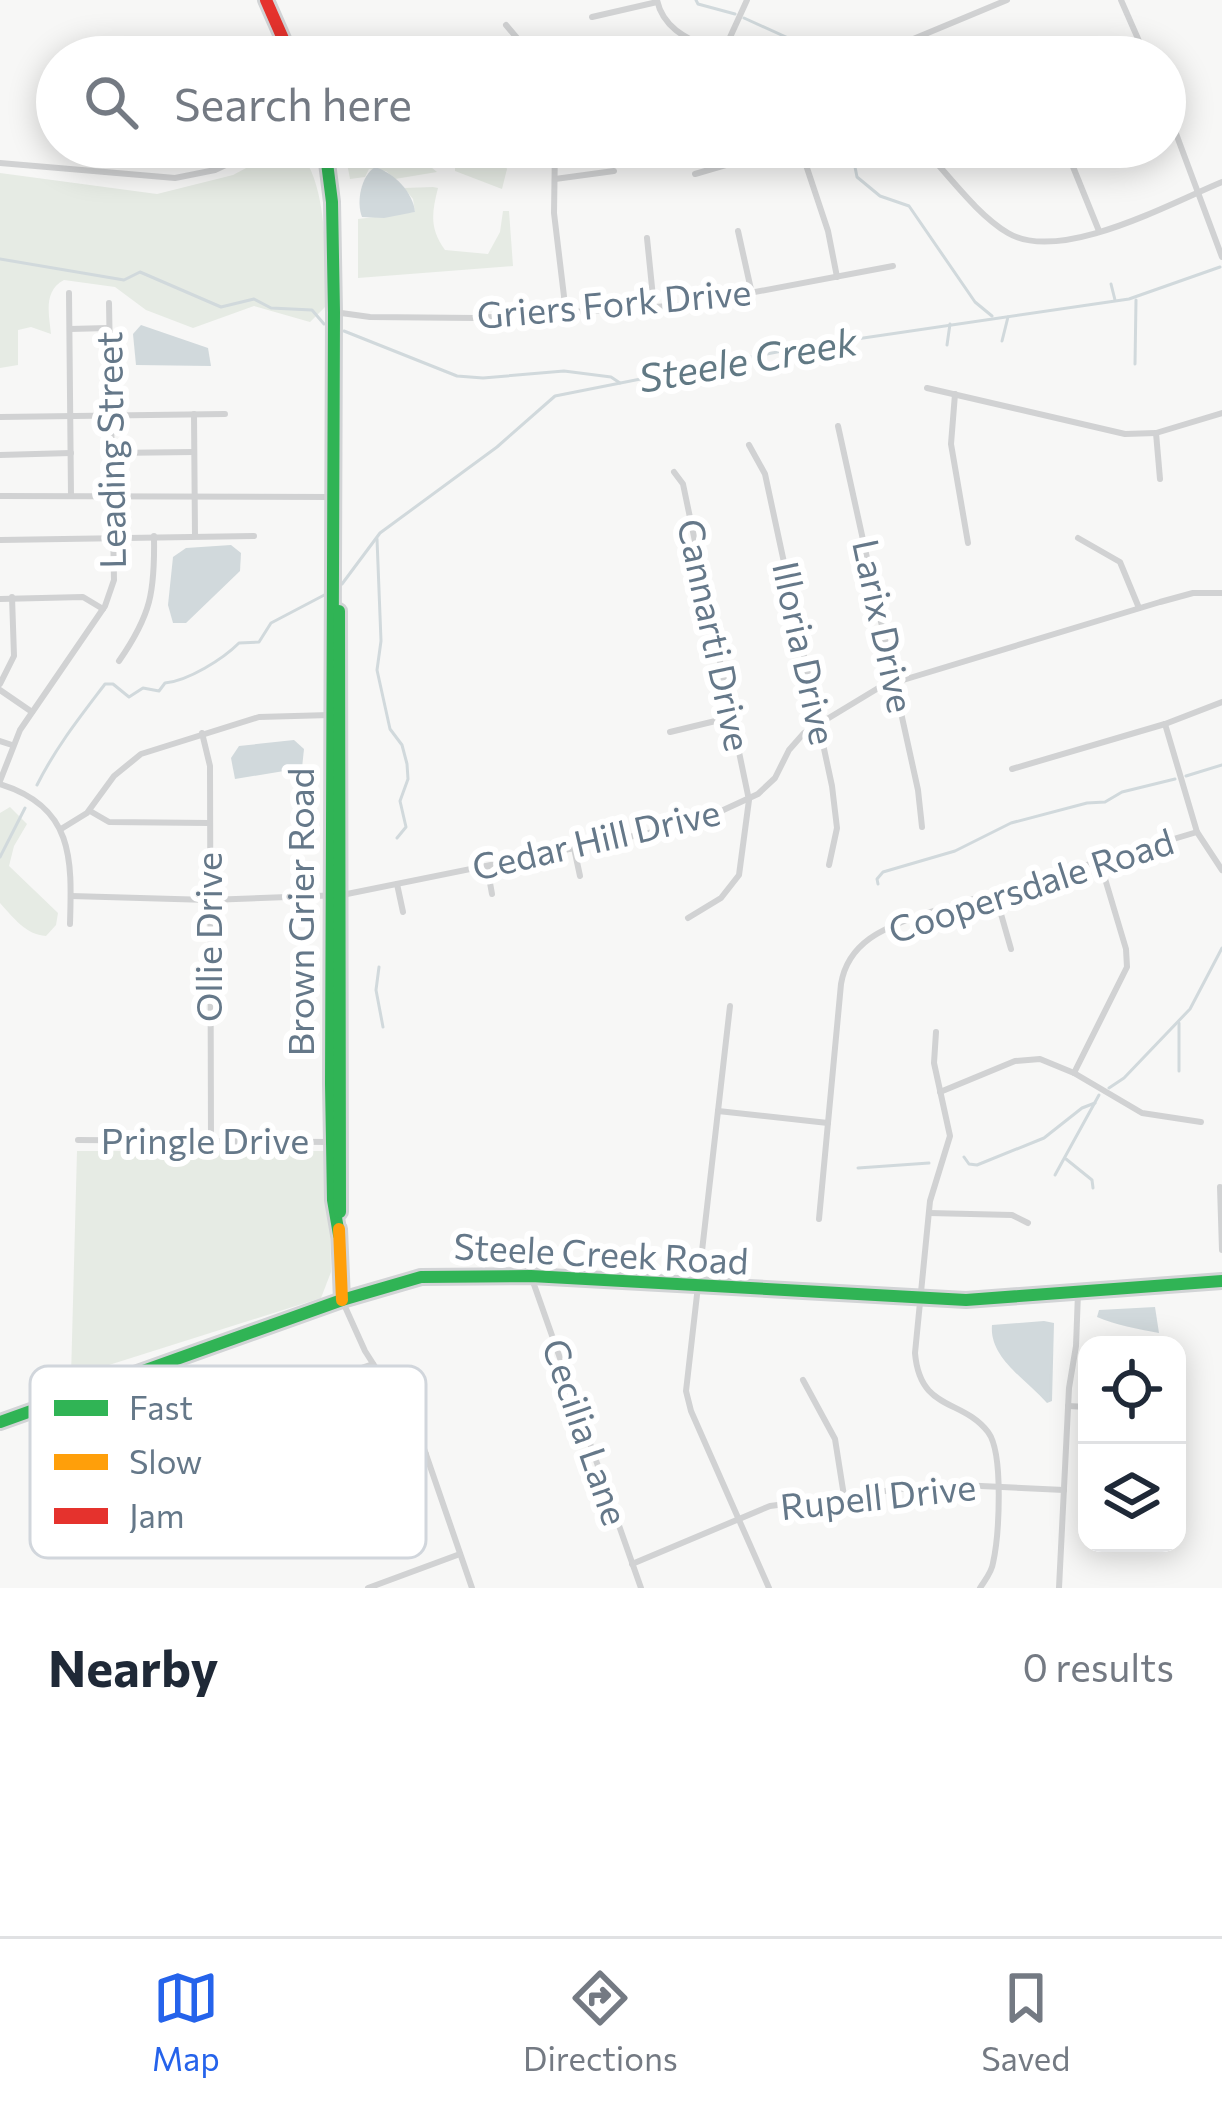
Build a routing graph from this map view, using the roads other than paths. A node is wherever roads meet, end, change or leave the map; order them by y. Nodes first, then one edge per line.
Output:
1 (266, 0) edge
2 (747, 0) edge
3 (1007, 0) edge
4 (1121, 0) edge
5 (657, 1) edge
6 (592, 16) dead end
7 (506, 25) dead end
8 (281, 36) edge
9 (515, 36) edge
10 (685, 36) edge
11 (732, 36) edge
12 (919, 36) edge
13 (1137, 36) edge
14 (0, 163) edge
15 (1186, 164) edge
16 (36, 166) edge
17 (58, 168) edge
18 (218, 168) edge
19 (328, 168) edge
20 (555, 168) edge
21 (716, 168) edge
22 (807, 168) edge
23 (943, 168) edge
24 (1074, 168) edge
25 (614, 171) dead end
26 (695, 174) dead end
27 (555, 178) junction
28 (1222, 182) edge
29 (1196, 193) junction
30 (737, 231) dead end
31 (1099, 231) junction
32 (646, 238) dead end
33 (1222, 256) edge
34 (893, 266) dead end
35 (837, 278) junction
36 (69, 293) dead end
37 (752, 294) junction
38 (109, 302) dead end
39 (654, 308) junction
40 (334, 312) junction
41 (566, 314) junction
42 (70, 328) junction
43 (110, 328) junction
44 (927, 388) dead end
45 (955, 394) junction
46 (1222, 413) edge
47 (70, 414) junction
48 (110, 414) junction
49 (194, 414) junction
50 (225, 414) dead end
51 (0, 417) edge
52 (838, 426) dead end
53 (1156, 433) junction
54 (749, 445) dead end
55 (194, 452) junction
56 (70, 453) junction
57 (111, 453) junction
58 (0, 455) edge
59 (674, 472) dead end
60 (1160, 479) dead end
61 (194, 495) junction
62 (0, 496) edge
63 (71, 496) junction
64 (112, 496) junction
65 (335, 498) junction
66 (154, 536) junction
67 (195, 536) junction
68 (254, 536) dead end
69 (112, 537) junction
70 (1078, 538) dead end
71 (0, 540) edge
72 (968, 542) dead end
73 (336, 588) junction
74 (1222, 593) edge
75 (12, 597) junction
76 (0, 599) edge
77 (1139, 608) junction
78 (103, 609) junction
79 (119, 661) dead end
80 (895, 681) junction
81 (0, 687) edge
82 (1222, 702) edge
83 (32, 712) junction
84 (330, 715) junction
85 (732, 717) junction
86 (818, 724) junction
87 (1165, 724) junction
88 (670, 732) dead end
89 (202, 734) junction
90 (0, 741) edge
91 (12, 746) junction
92 (1012, 769) dead end
93 (0, 783) edge
94 (749, 800) junction
95 (89, 810) junction
96 (342, 812) junction
97 (209, 824) junction
98 (922, 827) dead end
99 (61, 829) junction
100 (1197, 832) junction
101 (574, 848) junction
102 (1100, 862) junction
103 (829, 865) dead end
104 (487, 866) junction
105 (1222, 870) edge
106 (580, 876) dead end
107 (397, 884) junction
108 (994, 893) junction
109 (492, 894) dead end
110 (336, 895) junction
111 (71, 896) junction
112 (209, 900) junction
113 (404, 912) dead end
114 (688, 918) dead end
115 (70, 925) dead end
116 (1011, 949) dead end
117 (730, 1006) dead end
118 (936, 1032) dead end
119 (1074, 1073) junction
120 (940, 1092) junction
121 (717, 1111) junction
122 (1201, 1122) dead end
123 (828, 1123) junction
124 (77, 1140) dead end
125 (211, 1141) junction
126 (332, 1142) junction
127 (1220, 1187) edge
128 (929, 1213) junction
129 (819, 1220) dead end
130 (1028, 1223) dead end
131 (339, 1234) junction
132 (1222, 1250) edge
133 (531, 1276) junction
134 (1222, 1281) edge
135 (697, 1287) junction
136 (1078, 1293) junction
137 (923, 1299) junction
138 (342, 1300) junction
139 (373, 1364) joint
140 (157, 1366) edge
141 (367, 1366) edge
142 (803, 1380) dead end
143 (1068, 1406) junction
144 (1078, 1407) edge
145 (30, 1411) edge
146 (0, 1422) edge
147 (426, 1454) edge
148 (997, 1485) junction
149 (1064, 1490) junction
150 (844, 1496) junction
151 (739, 1518) junction
152 (460, 1554) junction
153 (632, 1564) junction
154 (368, 1588) edge
155 (472, 1588) edge
156 (641, 1588) edge
157 (770, 1588) edge
158 (980, 1588) edge
159 (1059, 1588) edge

1 - 8 main road
2 - 11 street
3 - 12 street
4 - 13 street
5 - 6 street
5 - 10 street
7 - 9 street
14 - 16 street
15 - 29 street
17 - 18 street
19 - 40 main road, Brown Grier Road
20 - 27 street
21 - 26 street
22 - 35 street
23 - 31 street
24 - 31 street
25 - 27 street
27 - 41 street
28 - 29 street
29 - 31 street
29 - 33 street
30 - 37 street
32 - 39 street
34 - 35 street, Griers Fork Drive
35 - 37 street, Griers Fork Drive
36 - 42 street
37 - 39 street, Griers Fork Drive
38 - 43 street, Leading Street
39 - 41 street, Griers Fork Drive
40 - 41 street, Griers Fork Drive
40 - 65 main road, Brown Grier Road
42 - 43 street
42 - 47 street
43 - 48 street, Leading Street
44 - 45 street
45 - 53 street
45 - 72 street
46 - 53 street
47 - 48 street
47 - 51 street
47 - 56 street
48 - 49 street
48 - 57 street, Leading Street
49 - 50 street
49 - 55 street
52 - 80 street, Larix Drive
53 - 60 street
54 - 86 street, Illoria Drive
55 - 57 street
55 - 61 street
56 - 58 street
56 - 63 street
57 - 64 street, Leading Street
59 - 85 street, Cannarti Drive
61 - 64 street
61 - 65 street
61 - 67 street
62 - 63 street
63 - 64 street
64 - 69 street, Leading Street
65 - 73 main road, Brown Grier Road
66 - 67 street
66 - 69 street
66 - 79 street
67 - 68 street
69 - 71 street
69 - 78 street, Leading Street
70 - 77 street
73 - 84 main road, Brown Grier Road
73 - 96 main road, Brown Grier Road
74 - 77 street, Cedar Hill Drive
75 - 76 street
75 - 78 street
75 - 81 street
77 - 80 street, Cedar Hill Drive
78 - 83 street, Leading Street
80 - 86 street, Cedar Hill Drive
80 - 98 street, Larix Drive
81 - 83 street
82 - 87 street
83 - 91 street, Leading Street
84 - 89 street
84 - 96 main road
84 - 110 main road, Brown Grier Road
85 - 88 street
85 - 94 street, Cannarti Drive
86 - 94 street, Cedar Hill Drive
86 - 103 street, Illoria Drive
87 - 92 street
87 - 100 street
89 - 95 street
89 - 97 street, Ollie Drive
90 - 91 street
91 - 93 street, Leading Street
93 - 99 street
94 - 101 street, Cedar Hill Drive
94 - 114 street, Cannarti Drive
95 - 97 street
95 - 99 street
96 - 110 main road, Brown Grier Road
97 - 112 street, Ollie Drive
99 - 111 street
100 - 102 street, Coopersdale Road
100 - 105 street
101 - 104 street, Cedar Hill Drive
101 - 106 street
102 - 108 street, Coopersdale Road
102 - 119 street
104 - 107 street, Cedar Hill Drive
104 - 109 street
107 - 110 street, Cedar Hill Drive
107 - 113 street
108 - 116 street
108 - 123 street, Coopersdale Road
110 - 112 street, Cedar Hill Drive
110 - 126 main road, Brown Grier Road
110 - 131 main road, Brown Grier Road
111 - 112 street, Cedar Hill Drive
111 - 115 street
112 - 125 street, Ollie Drive
117 - 121 street
118 - 120 street
119 - 120 street
119 - 122 street
120 - 128 street
121 - 123 street
121 - 135 street
123 - 129 street, Coopersdale Road
124 - 125 street, Pringle Drive
125 - 126 street, Pringle Drive
126 - 131 main road, Brown Grier Road
127 - 132 street
128 - 130 street
128 - 137 street
131 - 138 main road, Brown Grier Road
133 - 135 main road, Steele Creek Road
133 - 138 main road, Steele Creek Road
133 - 153 street, Cecilia Lane
134 - 136 main road, Steele Creek Road
135 - 137 main road, Steele Creek Road
135 - 151 street
136 - 137 main road, Steele Creek Road
136 - 143 street
137 - 148 street
138 - 139 street, Brown Grier Road
138 - 140 main road, Steele Creek Road
139 - 141 street
142 - 150 street
143 - 144 street
143 - 149 street
145 - 146 main road, Steele Creek Road
147 - 152 street, Brown Grier Road
148 - 149 street, Rupell Drive
148 - 150 street, Rupell Drive
148 - 158 street
149 - 159 street
150 - 151 street, Rupell Drive
151 - 153 street, Rupell Drive
151 - 157 street
152 - 154 street
152 - 155 street, Brown Grier Road
153 - 156 street, Cecilia Lane

